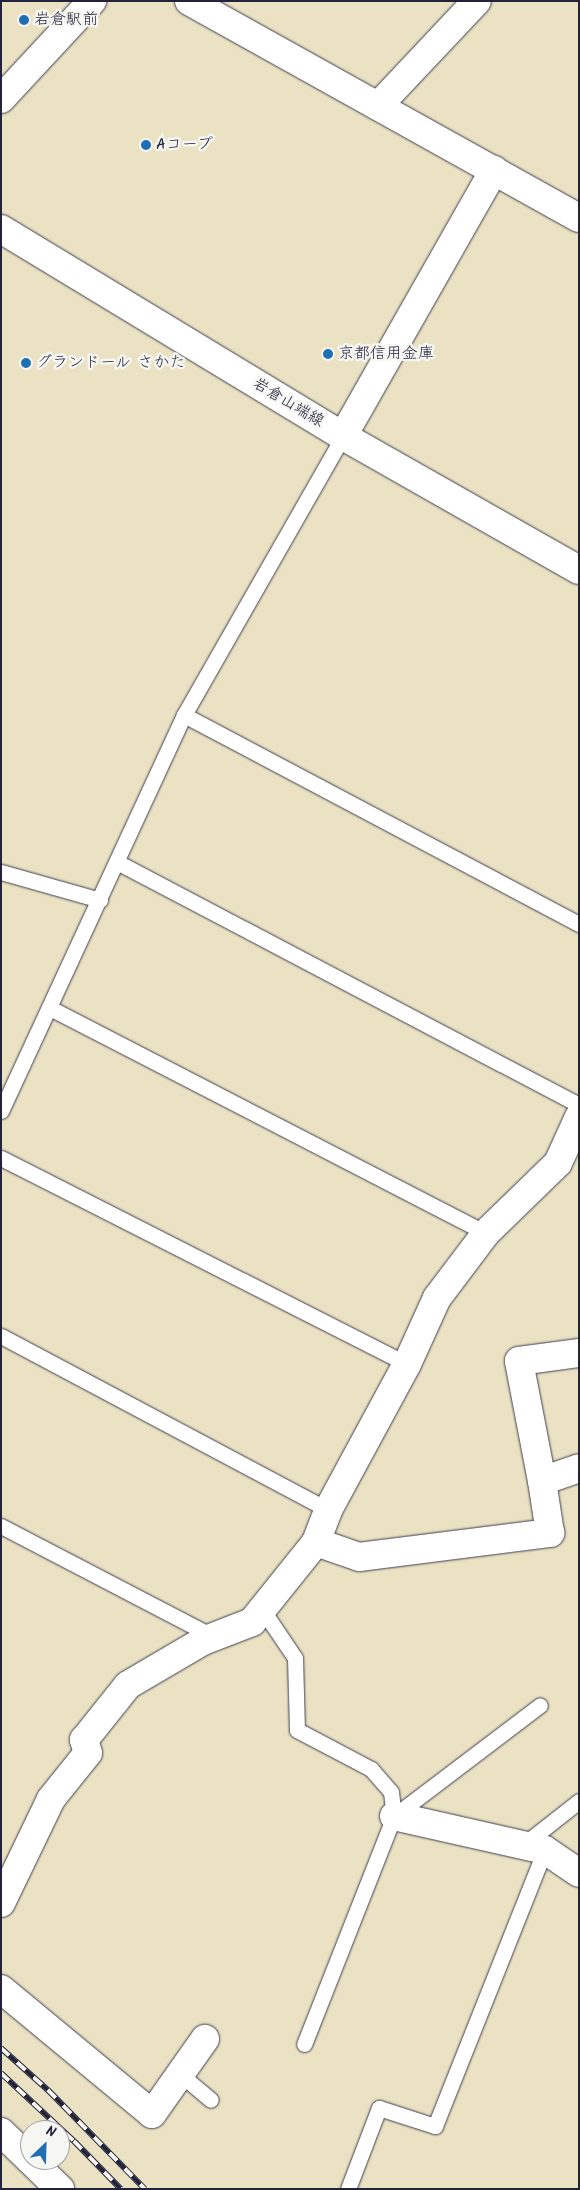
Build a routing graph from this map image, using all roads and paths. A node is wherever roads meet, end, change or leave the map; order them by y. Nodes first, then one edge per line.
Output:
1 (92, 1) edge
2 (189, 1) edge
3 (477, 1) edge
4 (1, 99) edge
5 (378, 106) junction
6 (494, 170) junction
7 (579, 218) edge
8 (1, 229) edge
9 (343, 436) junction
10 (579, 570) edge
11 (184, 715) junction
12 (117, 862) junction
13 (1, 872) edge
14 (100, 900) junction
15 (579, 924) edge
16 (50, 1008) junction
17 (579, 1104) edge
18 (1, 1111) edge
19 (579, 1117) edge
20 (1, 1158) edge
21 (486, 1233) junction
22 (1, 1336) edge
23 (579, 1353) edge
24 (407, 1364) junction
25 (579, 1468) edge
26 (542, 1481) junction
27 (328, 1510) junction
28 (1, 1526) edge
29 (316, 1542) junction
30 (262, 1609) junction
31 (214, 1637) junction
32 (540, 1705) dead end
33 (579, 1801) edge
34 (394, 1816) junction
35 (534, 1848) junction
36 (579, 1873) edge
37 (1, 1903) edge
38 (1, 1989) edge
39 (205, 2039) dead end
40 (304, 2044) dead end
41 (180, 2074) junction
42 (211, 2100) dead end
43 (1, 2132) edge
44 (20, 2150) edge
45 (40, 2170) edge
46 (60, 2189) edge
47 (348, 2189) edge

1 - 4 street
2 - 5 street
3 - 5 street
5 - 6 street
6 - 7 street
6 - 9 street
8 - 9 street, 岩倉山端線
9 - 10 street, 岩倉山端線
9 - 11 lane
11 - 12 lane
11 - 15 lane
12 - 14 lane
12 - 17 lane
13 - 14 lane
14 - 16 lane
16 - 18 lane
16 - 21 lane
19 - 21 street
20 - 24 lane
21 - 24 street
22 - 27 lane
23 - 26 street
24 - 27 street
25 - 26 street
26 - 29 street
27 - 29 street
28 - 31 lane
29 - 30 street
30 - 31 street
30 - 34 lane
31 - 37 street
32 - 34 lane
33 - 35 lane
34 - 35 street
34 - 40 lane
35 - 36 street
35 - 47 lane
38 - 41 street
39 - 41 street
41 - 42 lane
43 - 44 street
45 - 46 street

